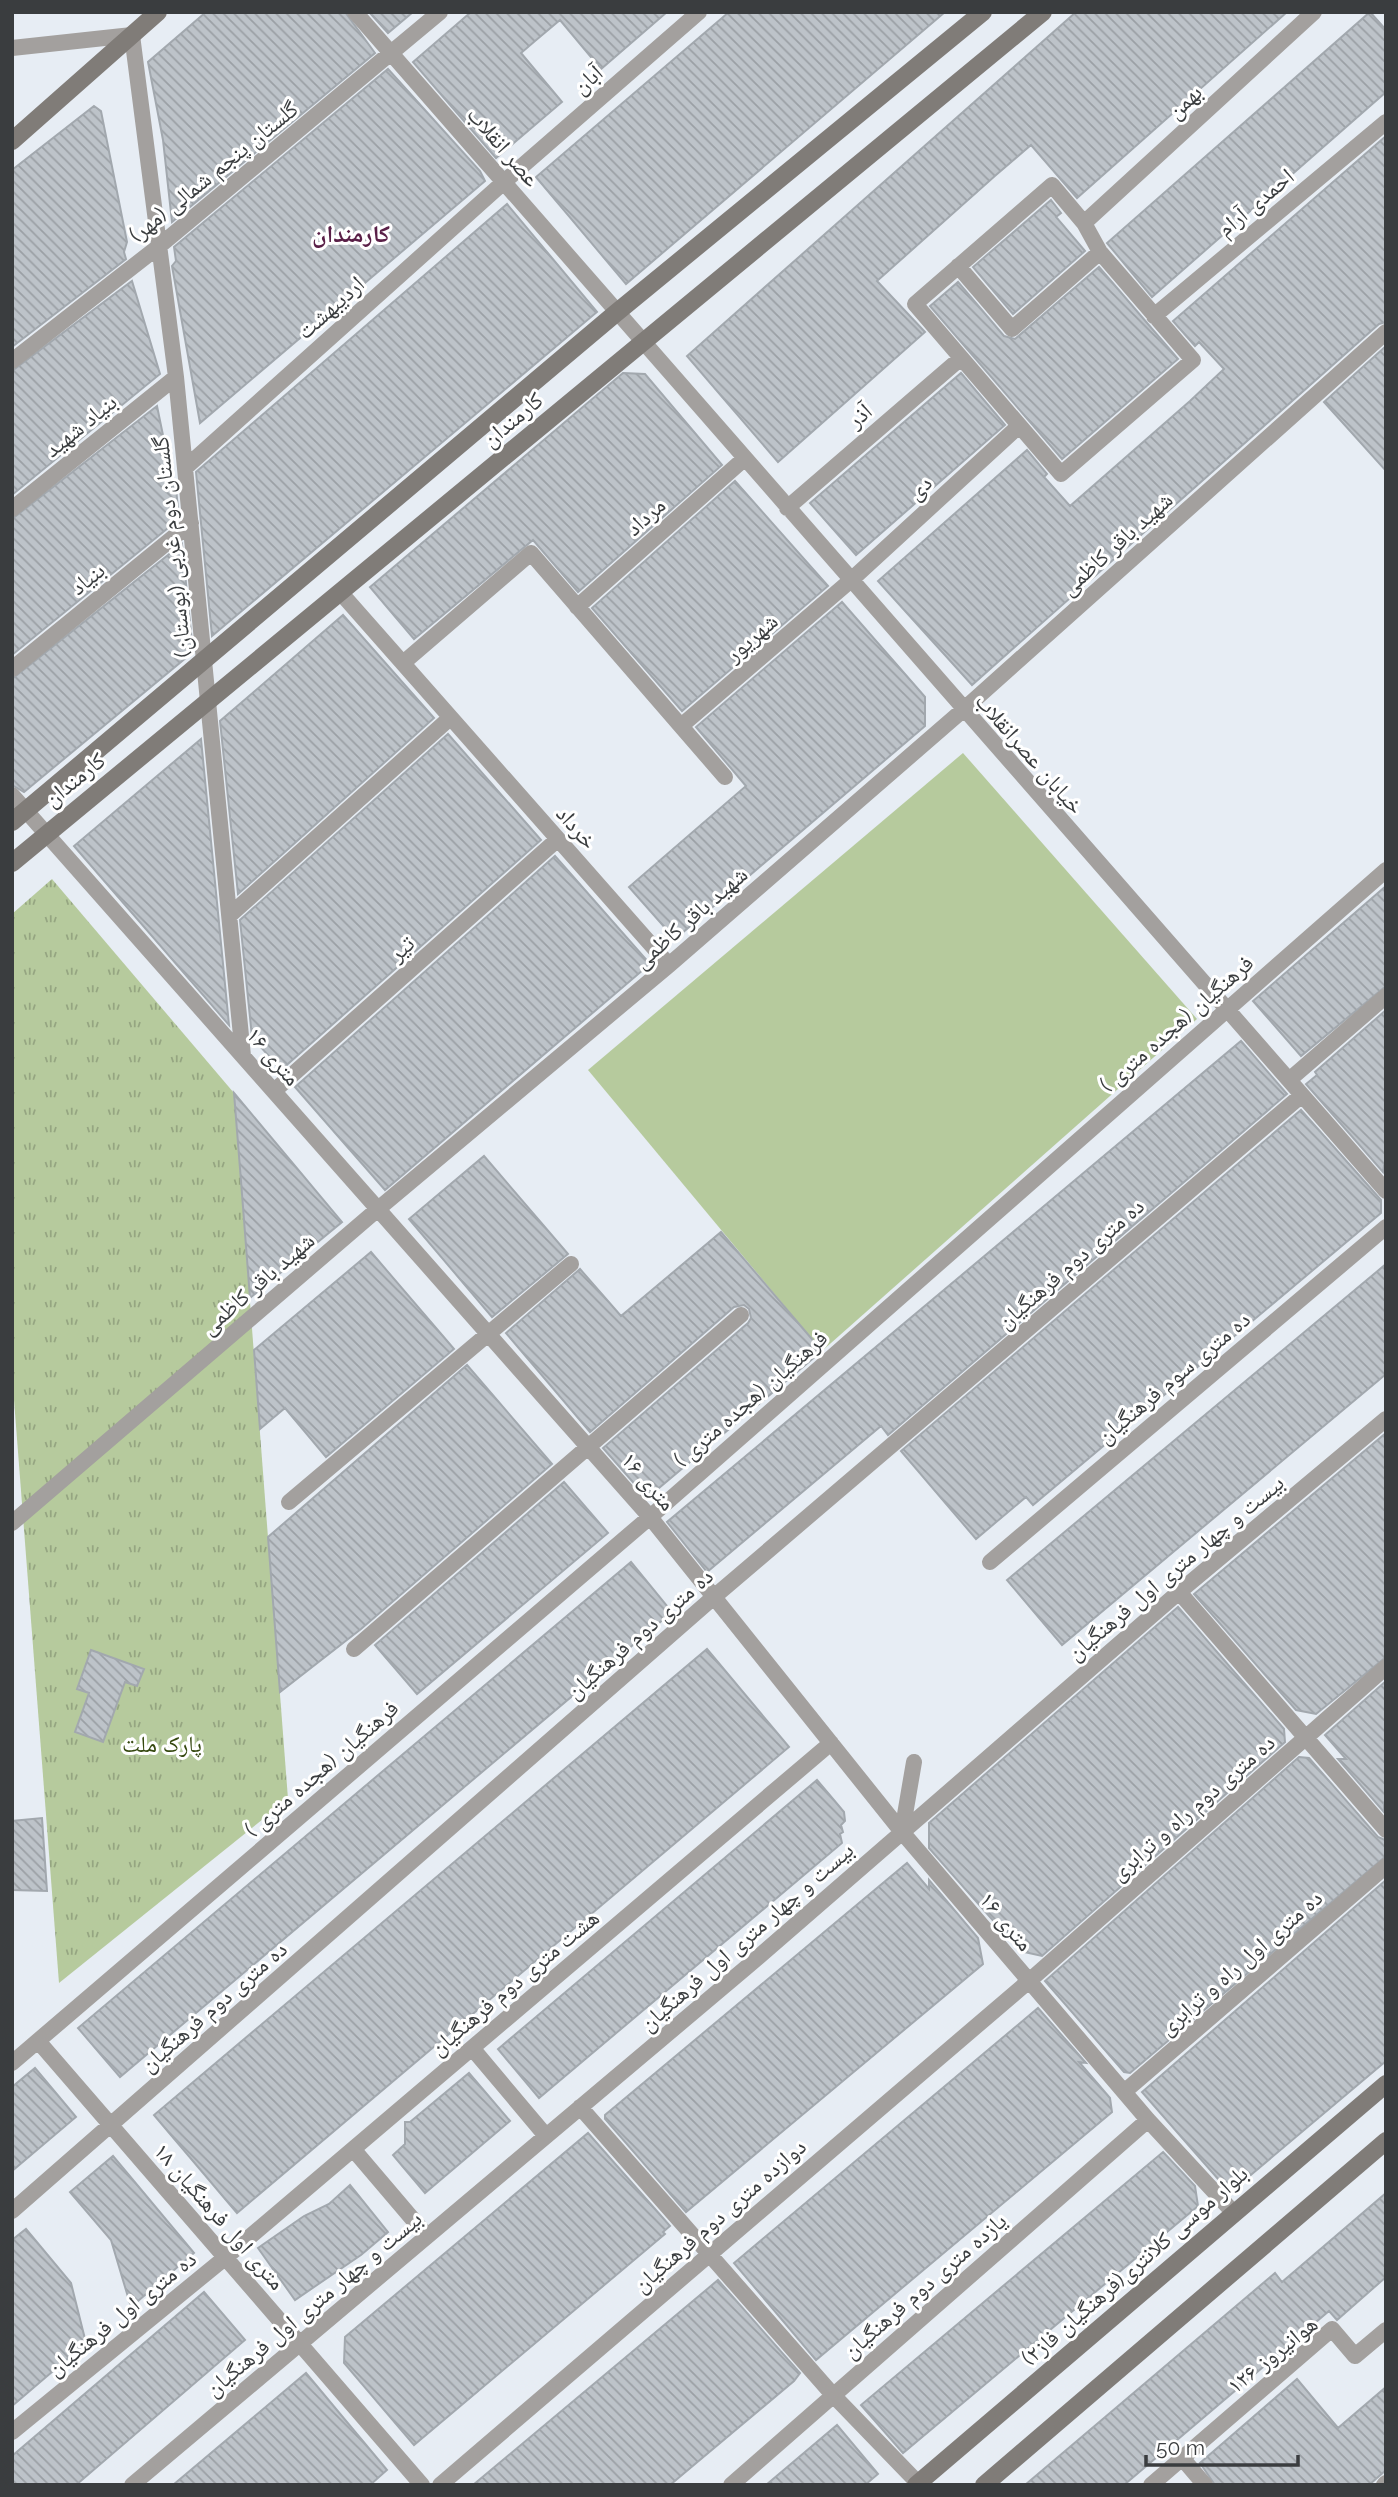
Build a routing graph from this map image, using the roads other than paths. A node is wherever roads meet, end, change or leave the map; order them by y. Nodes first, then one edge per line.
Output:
1 (158, 12) edge
2 (355, 12) edge
3 (440, 12) edge
4 (699, 12) edge
5 (983, 12) edge
6 (1042, 12) edge
7 (1314, 12) edge
8 (132, 35) junction
9 (12, 48) edge
10 (393, 53) junction
11 (1386, 122) edge
12 (12, 141) edge
13 (505, 181) junction
14 (1084, 223) junction
15 (158, 247) junction
16 (1100, 252) junction
17 (958, 266) junction
18 (616, 313) junction
19 (1154, 316) junction
20 (1386, 332) edge
21 (643, 342) junction
22 (961, 358) junction
23 (12, 361) edge
24 (176, 377) junction
25 (1019, 426) junction
26 (744, 459) junction
27 (186, 468) junction
28 (787, 508) junction
29 (12, 509) edge
30 (191, 523) junction
31 (850, 582) junction
32 (340, 592) junction
33 (577, 607) junction
34 (206, 660) junction
35 (402, 663) junction
36 (12, 669) edge
37 (210, 700) junction
38 (963, 710) junction
39 (450, 718) junction
40 (681, 726) junction
41 (725, 777) dead end
42 (12, 795) edge
43 (19, 817) edge
44 (47, 834) junction
45 (558, 839) junction
46 (12, 863) edge
47 (1386, 870) edge
48 (230, 915) junction
49 (669, 965) junction
50 (1386, 996) edge
51 (1226, 1009) junction
52 (243, 1056) junction
53 (1289, 1080) junction
54 (274, 1091) junction
55 (1302, 1095) junction
56 (1386, 1191) edge
57 (378, 1209) junction
58 (1386, 1227) edge
59 (571, 1264) dead end
60 (741, 1315) dead end
61 (489, 1334) junction
62 (1386, 1419) edge
63 (587, 1446) junction
64 (289, 1502) dead end
65 (650, 1517) junction
66 (12, 1523) edge
67 (990, 1562) dead end
68 (1179, 1592) junction
69 (715, 1597) junction
70 (354, 1649) dead end
71 (1386, 1667) edge
72 (1305, 1738) junction
73 (831, 1743) junction
74 (914, 1762) dead end
75 (1386, 1830) edge
76 (902, 1832) junction
77 (1386, 1866) edge
78 (1029, 1981) junction
79 (38, 2041) junction
80 (472, 2048) junction
81 (12, 2063) edge
82 (1386, 2084) edge
83 (1124, 2092) junction
84 (580, 2107) junction
85 (1148, 2120) junction
86 (110, 2126) junction
87 (546, 2136) junction
88 (1386, 2141) edge
89 (353, 2149) junction
90 (12, 2211) edge
91 (1233, 2212) junction
92 (427, 2236) junction
93 (708, 2254) junction
94 (226, 2256) junction
95 (1386, 2330) edge
96 (301, 2342) junction
97 (834, 2395) junction
98 (12, 2432) edge
99 (1182, 2458) junction
100 (917, 2484) edge
101 (132, 2485) edge
102 (422, 2485) edge
103 (440, 2485) edge
104 (731, 2485) edge
105 (984, 2485) edge
106 (1151, 2485) edge
107 (1205, 2485) edge

1 - 8 main road
2 - 10 street, عصر انقلاب
3 - 10 street, گلستان پنجم شمالی (مهر)
4 - 13 street, آبان
5 - 18 main road, کارمندان
6 - 21 main road, کارمندان
7 - 14 street, بهمن
8 - 9 street
8 - 12 main road
8 - 15 street, گلستان دوم غربی (بوستان)
10 - 13 street, عصر انقلاب
10 - 15 street, گلستان پنجم شمالی (مهر)
11 - 19 street, احمدی آرام
13 - 18 street, عصر انقلاب
13 - 27 street, اردیبهشت
14 - 16 street
14 - 17 street
15 - 23 street, گلستان پنجم شمالی (مهر)
15 - 24 street, گلستان دوم غربی (بوستان)
16 - 17 street
16 - 19 street
17 - 22 street
18 - 21 street, عصر انقلاب
18 - 34 main road, کارمندان
19 - 25 street
20 - 38 street, شهید باقر کاظمی
21 - 26 street, خیابان عصرانقلاب
21 - 32 main road, کارمندان
22 - 25 street
22 - 28 street, آذر
24 - 27 street, گلستان دوم غربی (بوستان)
24 - 29 street, بنیاد شهید
25 - 31 street, دی
26 - 28 street, خیابان عصرانقلاب
26 - 33 street, مرداد
27 - 30 street, گلستان دوم غربی (بوستان)
28 - 31 street, خیابان عصرانقلاب
30 - 34 street, گلستان دوم غربی (بوستان)
30 - 36 street, بنیاد
31 - 38 street, خیابان عصرانقلاب
31 - 40 street, شهریور
32 - 35 street, خرداد
32 - 37 main road, کارمندان
33 - 35 street
33 - 40 street
34 - 37 street, گلستان دوم غربی (بوستان)
34 - 43 main road, کارمندان
35 - 39 street, خرداد
37 - 44 main road, کارمندان
37 - 48 street, گلستان دوم غربی (بوستان)
38 - 49 street, شهید باقر کاظمی
38 - 51 street, خیابان عصرانقلاب
39 - 45 street, خرداد
39 - 48 street
40 - 41 street
42 - 43 street, ۱۶ متری
43 - 44 street, ۱۶ متری
44 - 46 main road, کارمندان
44 - 52 street, ۱۶ متری
45 - 49 street, خرداد
45 - 54 street, تیر
47 - 51 street, فرهنگیان (هجده متری )
48 - 52 street, گلستان دوم غربی (بوستان)
49 - 57 street, شهید باقر کاظمی
50 - 53 street
51 - 53 street, خیابان عصرانقلاب
51 - 65 street, فرهنگیان (هجده متری )
52 - 54 street, ۱۶ متری
53 - 55 street, خیابان عصرانقلاب
54 - 57 street, ۱۶ متری
55 - 56 street, خیابان عصرانقلاب
55 - 69 street, ده متری دوم فرهنگیان
57 - 61 street, ۱۶ متری
57 - 66 street, شهید باقر کاظمی
58 - 67 street, ده متری سوم فرهنگیان
59 - 61 street
60 - 63 street
61 - 63 street, ۱۶ متری
61 - 64 street
62 - 68 street, بیست و چهار متری اول فرهنگیان
63 - 65 street, ۱۶ متری
63 - 70 street
65 - 69 street, ۱۶ متری
65 - 79 street, فرهنگیان (هجده متری )
68 - 72 street
68 - 76 street, بیست و چهار متری اول فرهنگیان
69 - 73 street, ۱۶ متری
69 - 86 street, ده متری دوم فرهنگیان
71 - 72 street, ده متری دوم راه و ترابری
72 - 75 street
72 - 78 street, ده متری دوم راه و ترابری
73 - 76 street, ۱۶ متری
73 - 80 street, هشت متری دوم فرهنگیان
74 - 76 street
76 - 78 street, ۱۶ متری
76 - 84 street, بیست و چهار متری اول فرهنگیان
77 - 83 street, ده متری اول راه و ترابری
78 - 83 street, ۱۶ متری
78 - 93 street, دوازده متری دوم فرهنگیان
79 - 81 street, فرهنگیان (هجده متری )
79 - 86 street, ۱۸ متری اول فرهنگیان
80 - 87 street
80 - 89 street, هشت متری دوم فرهنگیان
82 - 91 main road, بلوار موسی کلانتری(فرهنگیان فاز۲)
83 - 85 street, ۱۶ متری
84 - 87 street, بیست و چهار متری اول فرهنگیان
84 - 93 street
85 - 91 street, ۱۶ متری
85 - 97 street, یازده متری دوم فرهنگیان
86 - 90 street, ده متری دوم فرهنگیان
86 - 94 street, ۱۸ متری اول فرهنگیان
87 - 92 street, بیست و چهار متری اول فرهنگیان
88 - 105 main road
89 - 92 street
89 - 94 street, هشت متری دوم فرهنگیان
91 - 100 main road, بلوار موسی کلانتری(فرهنگیان فاز۲)
92 - 96 street, بیست و چهار متری اول فرهنگیان
93 - 97 street
93 - 103 street, دوازده متری دوم فرهنگیان
94 - 96 street, ۱۸ متری اول فرهنگیان
94 - 98 street, ده متری اول فرهنگیان
95 - 99 street, هوانیروز ۱۲۶
96 - 101 street, بیست و چهار متری اول فرهنگیان
96 - 102 street, ۱۸ متری اول فرهنگیان
97 - 100 street
97 - 104 street, یازده متری دوم فرهنگیان
99 - 106 street
99 - 107 street

